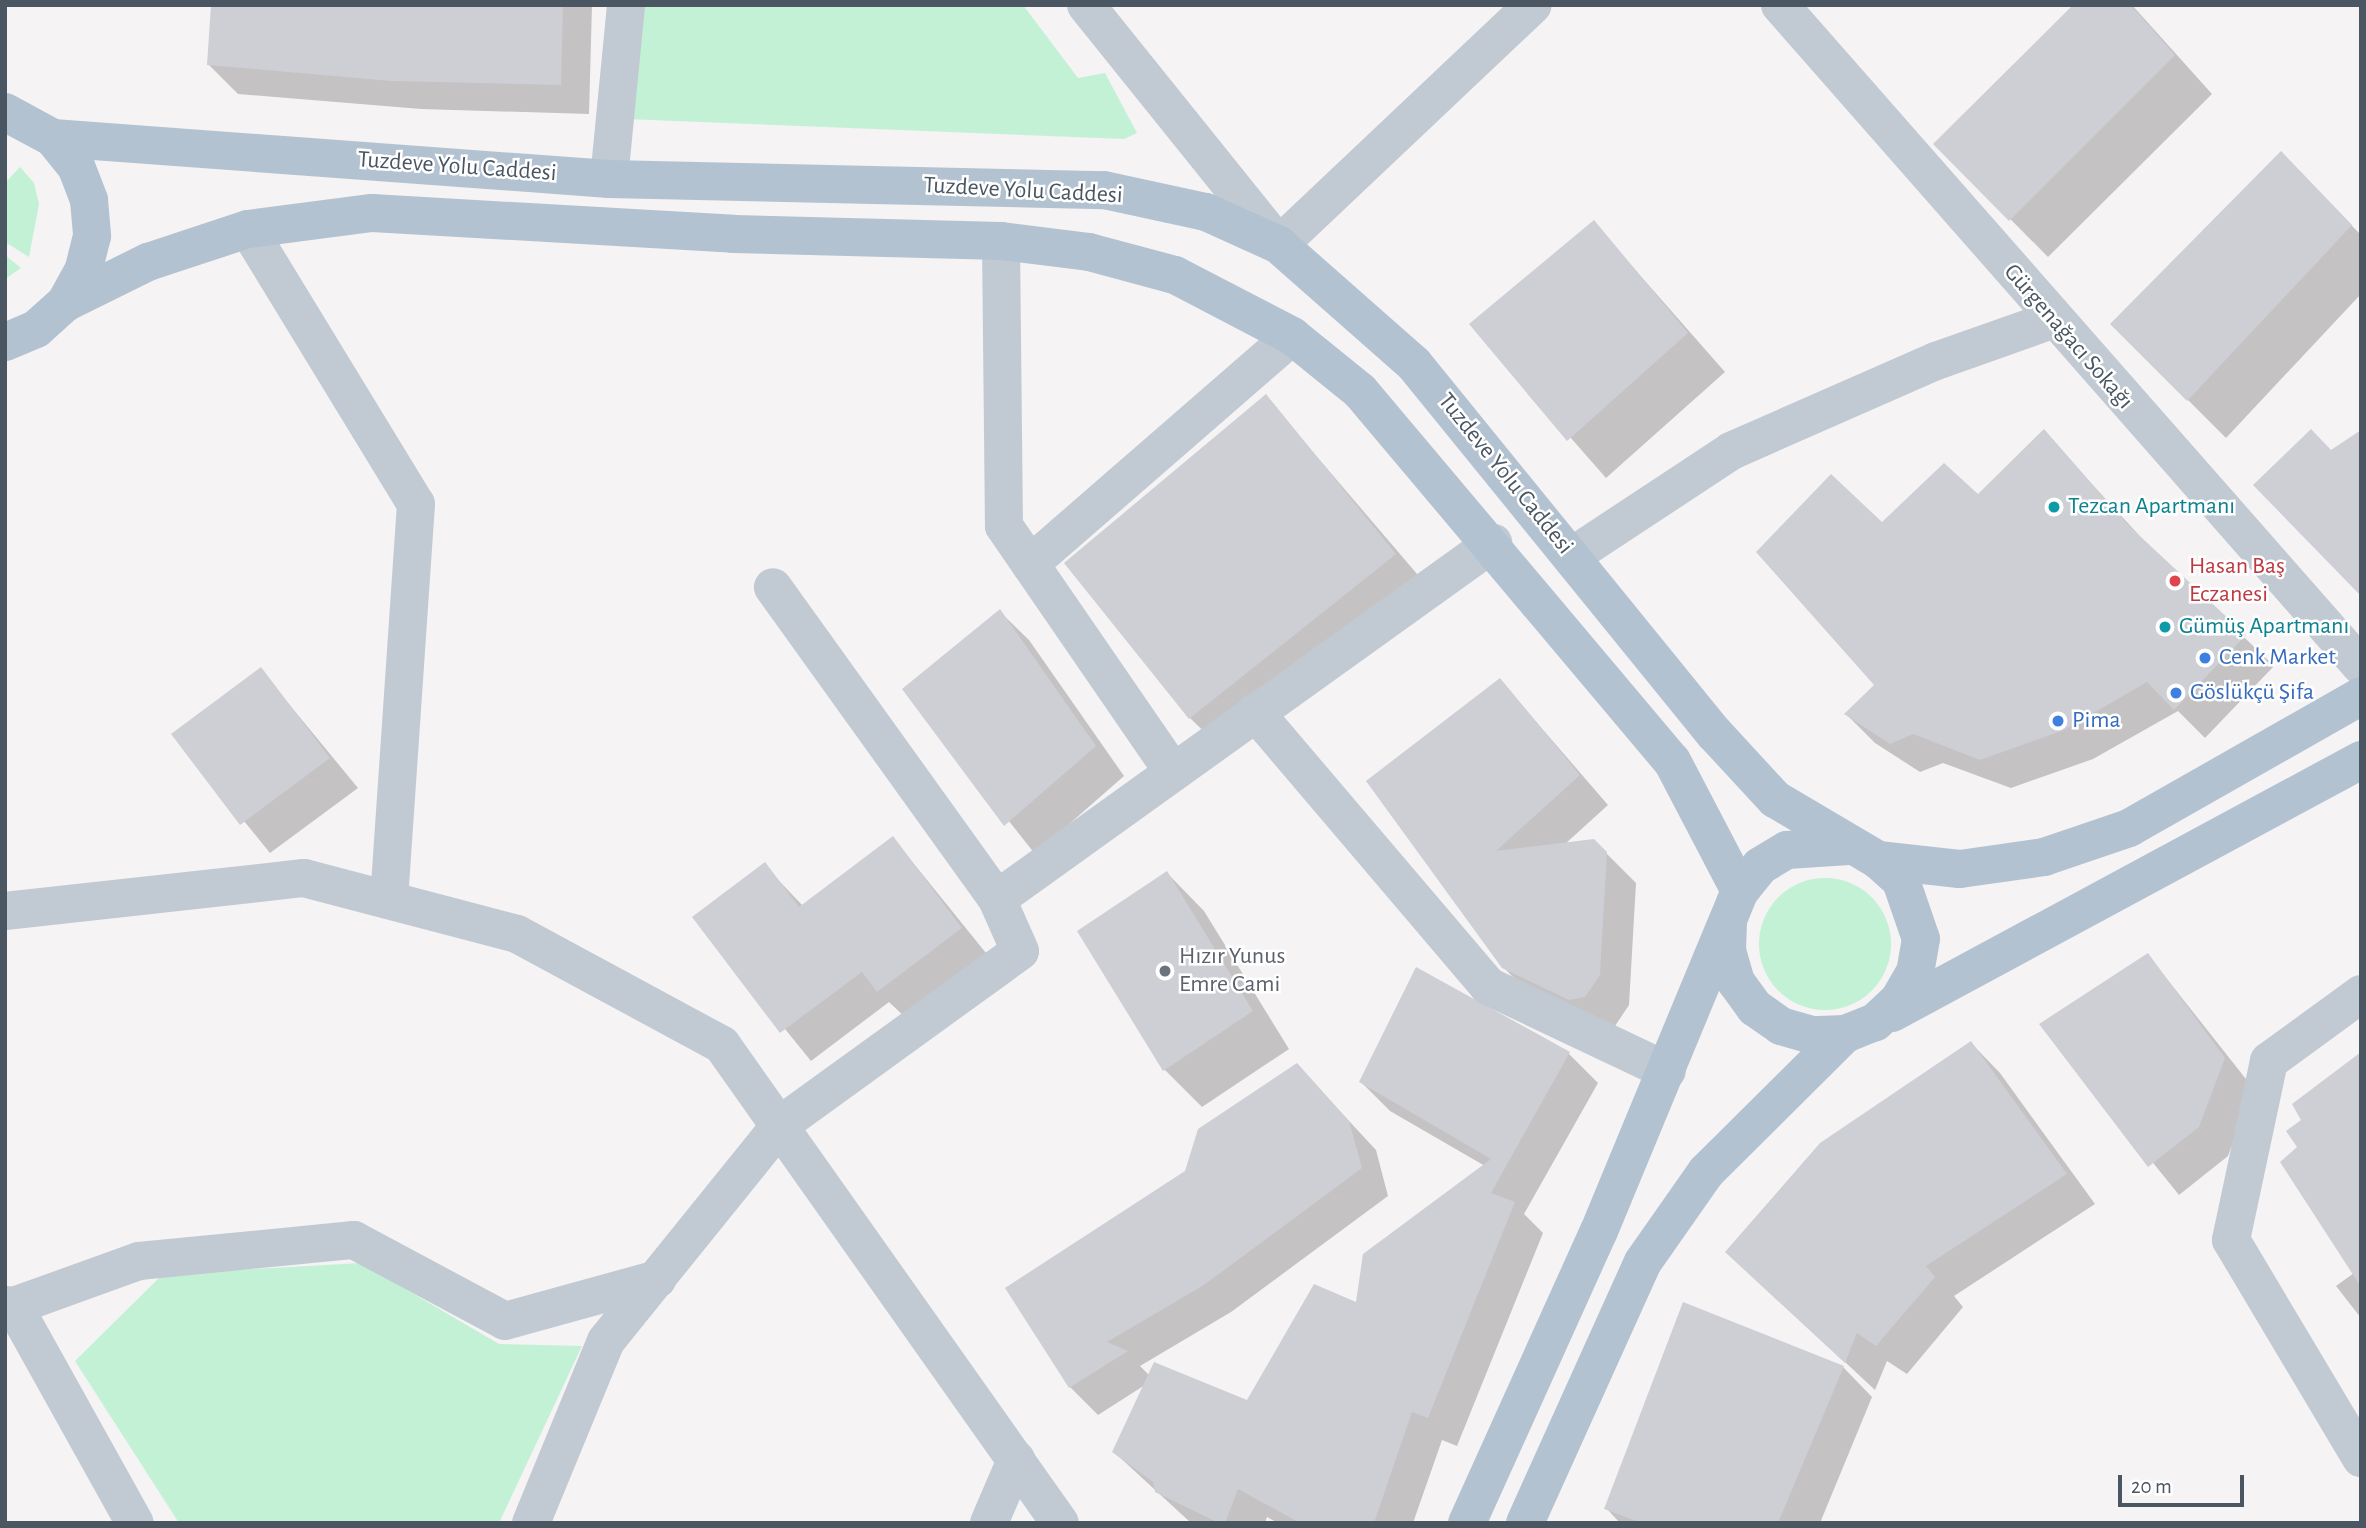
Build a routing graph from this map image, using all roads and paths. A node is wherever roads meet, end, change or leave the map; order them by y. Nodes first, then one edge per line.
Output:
1 (626, 5) edge
2 (1086, 5) edge
3 (1533, 5) edge
4 (1780, 5) edge
5 (5, 112) edge
6 (53, 138) junction
7 (609, 178) junction
8 (248, 229) junction
9 (1001, 241) junction
10 (1279, 245) junction
11 (65, 303) junction
12 (2052, 320) junction
13 (1292, 336) junction
14 (5, 342) edge
15 (1493, 543) junction
16 (1572, 556) junction
17 (1030, 564) junction
18 (773, 587) dead end
19 (2361, 666) edge
20 (2361, 695) edge
21 (1255, 712) junction
22 (2361, 760) edge
23 (1172, 772) junction
24 (1864, 853) junction
25 (997, 899) junction
26 (389, 900) junction
27 (1734, 905) junction
28 (5, 911) edge
29 (2361, 994) edge
30 (1860, 1028) junction
31 (1667, 1071) junction
32 (780, 1125) junction
33 (657, 1279) junction
34 (10, 1306) edge
35 (2361, 1458) edge
36 (1016, 1460) junction
37 (135, 1523) edge
38 (531, 1523) edge
39 (989, 1523) edge
40 (1060, 1523) edge
41 (1467, 1523) edge
42 (1525, 1523) edge

1 - 7 street
2 - 10 street
3 - 10 street
4 - 12 street, Gürgenağacı Sokağı
5 - 6 main road
6 - 7 main road, Tuzdeve Yolu Caddesi
6 - 11 main road
7 - 10 main road, Tuzdeve Yolu Caddesi
8 - 9 main road, Tuzdeve Yolu Caddesi
8 - 11 main road, Tuzdeve Yolu Caddesi
8 - 26 street
9 - 13 main road, Tuzdeve Yolu Caddesi
9 - 17 street
10 - 16 main road, Tuzdeve Yolu Caddesi
11 - 14 main road
12 - 16 street
12 - 19 street, Gürgenağacı Sokağı
13 - 15 main road, Tuzdeve Yolu Caddesi
13 - 17 street
15 - 21 street
15 - 27 main road, Tuzdeve Yolu Caddesi
16 - 24 main road, Tuzdeve Yolu Caddesi
17 - 23 street
18 - 25 street
20 - 24 main road
21 - 23 street
21 - 31 street
22 - 30 main road
23 - 25 street
24 - 27 main road
24 - 30 main road
25 - 32 street
26 - 28 street
26 - 32 street
27 - 30 main road
27 - 31 main road
29 - 35 street
30 - 42 main road
31 - 41 main road
32 - 33 street
32 - 36 street
33 - 34 street
33 - 38 street
34 - 37 street
36 - 39 street
36 - 40 street

